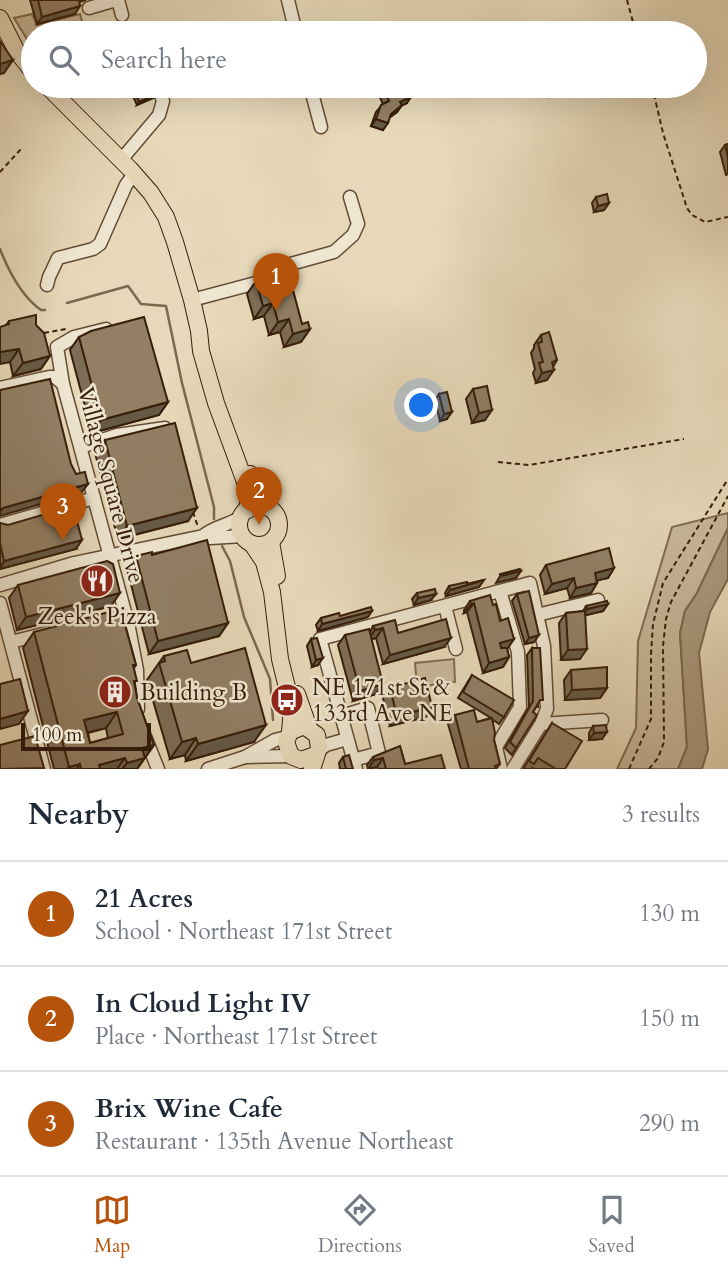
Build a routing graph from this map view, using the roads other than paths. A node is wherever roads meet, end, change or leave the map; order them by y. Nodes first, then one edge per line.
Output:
1 (117, 0) edge
2 (288, 0) edge
3 (89, 8) dead end
4 (122, 15) dead end
5 (0, 18) edge
6 (293, 21) edge
7 (21, 57) edge
8 (59, 98) edge
9 (162, 98) edge
10 (313, 98) edge
11 (321, 127) dead end
12 (121, 160) junction
13 (134, 174) junction
14 (349, 197) dead end
15 (47, 285) dead end
16 (192, 300) junction
17 (112, 328) edge
18 (199, 331) junction
19 (35, 337) edge
20 (57, 347) junction
21 (59, 381) junction
22 (0, 388) edge
23 (166, 428) edge
24 (81, 447) junction
25 (94, 498) junction
26 (269, 508) junction
27 (244, 513) junction
28 (0, 525) edge
29 (200, 532) junction
30 (247, 540) junction
31 (271, 542) junction
32 (109, 555) junction
33 (0, 585) edge
34 (500, 591) junction
35 (598, 600) edge
36 (0, 603) edge
37 (445, 606) junction
38 (537, 615) junction
39 (54, 631) edge
40 (6, 637) edge
41 (456, 649) dead end
42 (341, 716) junction
43 (601, 720) dead end
44 (541, 724) junction
45 (313, 731) junction
46 (288, 734) junction
47 (346, 735) junction
48 (245, 757) junction
49 (314, 759) edge
50 (295, 761) edge
51 (354, 764) edge
52 (44, 769) edge
53 (158, 769) edge
54 (208, 769) edge
55 (501, 769) edge
56 (513, 769) edge

1 - 3 street
1 - 4 street
2 - 6 street
5 - 7 main road
8 - 12 main road
9 - 12 street
10 - 11 street
12 - 13 main road
13 - 15 street
13 - 16 main road
14 - 16 street
16 - 18 main road
17 - 20 street
18 - 26 main road
18 - 27 main road
19 - 20 street
20 - 21 street, Village Square Drive
21 - 22 street
21 - 24 street, Village Square Drive
23 - 24 street
24 - 25 street, Village Square Drive
25 - 28 street
25 - 32 street, Village Square Drive
26 - 27 main road
26 - 31 main road
27 - 29 street
27 - 30 main road
29 - 30 street
29 - 32 street
30 - 31 main road
30 - 46 main road
31 - 45 main road
32 - 33 street
32 - 53 street, Village Square Drive
34 - 37 street
34 - 38 street
34 - 55 street
35 - 38 street
36 - 40 street
37 - 41 street
37 - 42 street
38 - 44 street
39 - 40 street
40 - 52 street
42 - 47 street
42 - 51 street
43 - 44 street
44 - 56 street
45 - 46 main road
45 - 47 street
45 - 49 main road
46 - 48 street
46 - 50 main road
47 - 49 street
47 - 51 street
48 - 50 street
48 - 54 street
49 - 50 main road

